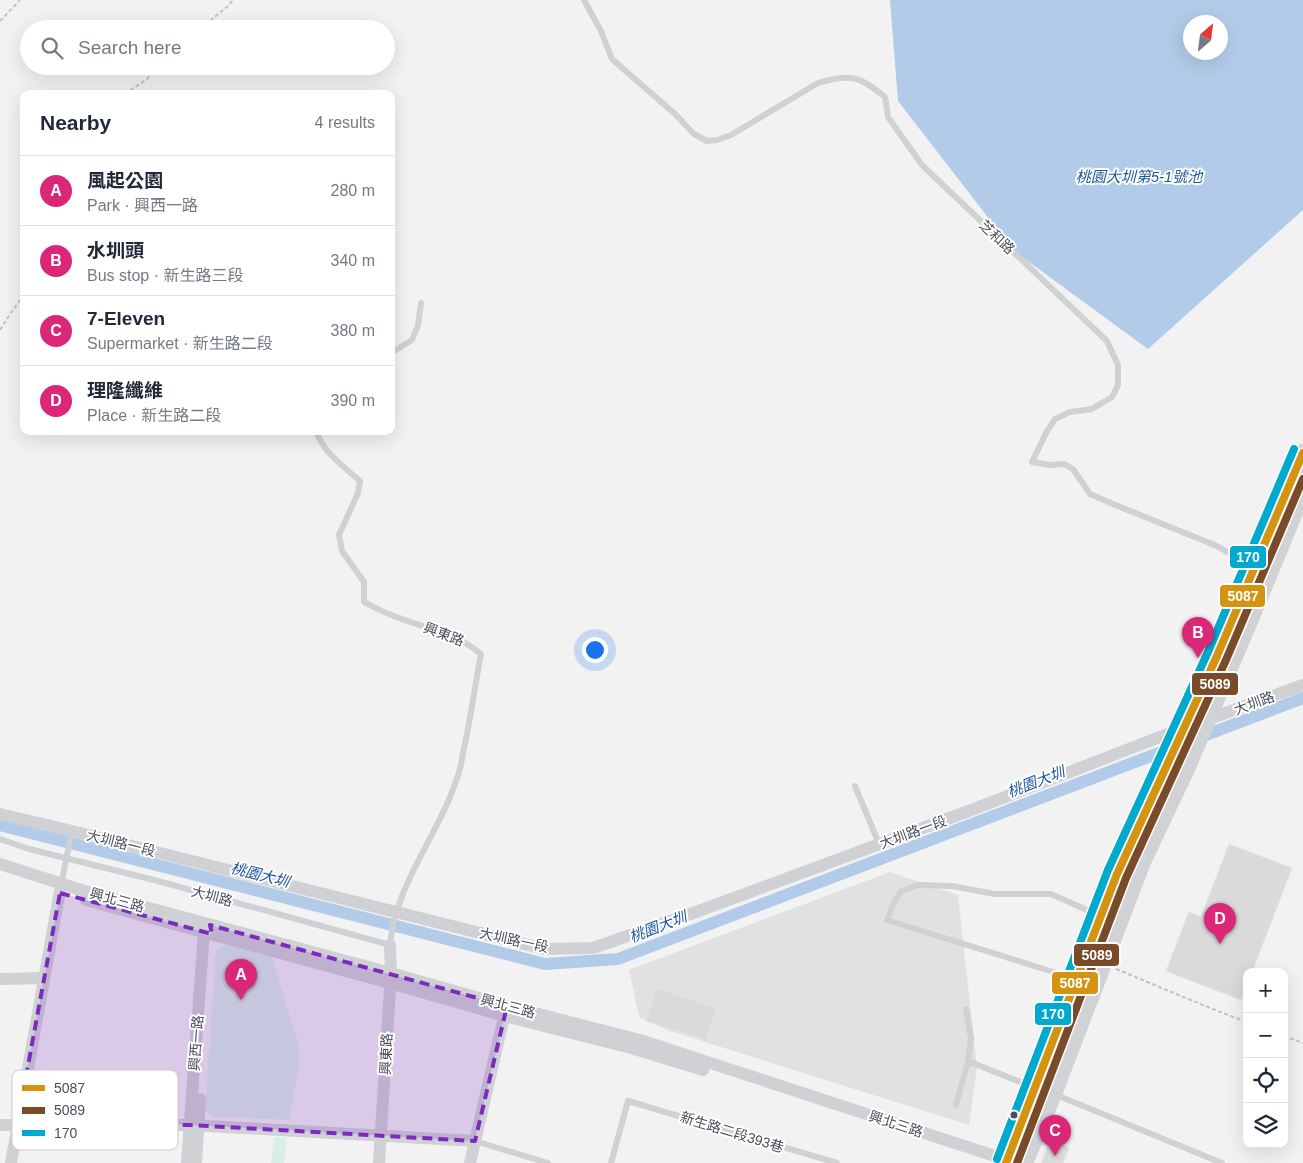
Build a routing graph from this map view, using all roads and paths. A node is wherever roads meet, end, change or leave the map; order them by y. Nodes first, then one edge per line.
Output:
1 (20, 0) edge
2 (233, 0) edge
3 (584, 0) edge
4 (211, 20) edge
5 (0, 21) edge
6 (150, 75) edge
7 (131, 90) edge
8 (20, 300) edge
9 (422, 303) dead end
10 (0, 330) edge
11 (395, 351) edge
12 (318, 435) edge
13 (1303, 453) edge
14 (1303, 491) edge
15 (1255, 568) junction
16 (1303, 685) edge
17 (1206, 720) junction
18 (1183, 728) junction
19 (855, 786) dead end
20 (0, 814) edge
21 (72, 831) junction
22 (0, 840) edge
23 (879, 844) junction
24 (66, 858) junction
25 (0, 864) edge
26 (0, 873) edge
27 (61, 889) junction
28 (397, 912) junction
29 (1102, 917) junction
30 (209, 931) junction
31 (391, 941) junction
32 (1102, 963) junction
33 (44, 978) junction
34 (390, 978) junction
35 (0, 979) edge
36 (1078, 979) junction
37 (966, 1009) dead end
38 (506, 1011) junction
39 (1243, 1021) edge
40 (1288, 1037) edge
41 (1303, 1043) edge
42 (968, 1061) junction
43 (27, 1070) edge
44 (1036, 1088) junction
45 (1053, 1094) junction
46 (956, 1105) dead end
47 (178, 1125) edge
48 (194, 1125) junction
49 (381, 1136) junction
50 (475, 1141) junction
51 (12, 1150) edge
52 (1012, 1162) edge
53 (10, 1163) edge
54 (187, 1163) edge
55 (196, 1163) edge
56 (379, 1163) edge
57 (470, 1163) edge
58 (548, 1163) edge
59 (611, 1163) edge
60 (837, 1163) edge
61 (987, 1163) edge
62 (1222, 1163) edge

1 - 5 path
2 - 4 path
3 - 15 lane, 芝和路
6 - 7 path
8 - 10 path
9 - 11 lane
12 - 28 lane, 興東路
13 - 15 main road
14 - 17 main road
15 - 18 main road
16 - 17 street, 大圳路
17 - 32 main road
18 - 23 street, 大圳路一段
18 - 29 main road
19 - 23 lane
20 - 21 street, 大圳路一段
21 - 24 lane
21 - 28 street, 大圳路一段
22 - 24 lane, 大圳路
23 - 28 street, 大圳路一段
24 - 27 lane
24 - 31 lane, 大圳路
25 - 27 street, 興北三路
26 - 27 street
27 - 30 street, 興北三路
27 - 33 street
28 - 31 lane
29 - 36 main road
29 - 36 lane
30 - 34 street, 興北三路
30 - 48 street, 興西一路
31 - 34 street, 興東路
32 - 39 path
32 - 45 main road
33 - 35 street
33 - 43 street
34 - 38 street, 興北三路
34 - 49 street, 興東路
36 - 44 main road
37 - 42 lane
38 - 50 street
38 - 52 street, 興北三路
38 - 61 street
40 - 41 path
42 - 44 lane
42 - 46 lane
44 - 45 lane
44 - 52 main road
45 - 52 main road
45 - 62 lane
47 - 48 street
48 - 49 street
48 - 54 street, 興西一路
48 - 55 street
49 - 50 street
49 - 56 street, 興東路
50 - 57 street
50 - 58 lane
51 - 53 street
59 - 60 lane, 新生路二段393巷

